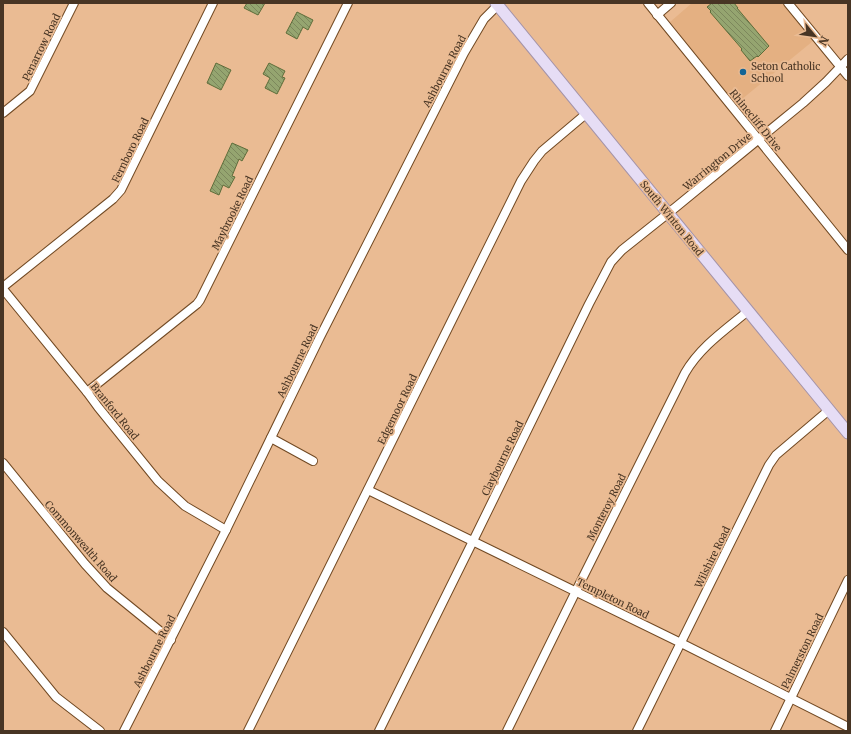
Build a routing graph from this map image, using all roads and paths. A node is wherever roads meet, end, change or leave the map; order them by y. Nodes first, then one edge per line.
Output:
1 (74, 3) edge
2 (213, 3) edge
3 (348, 3) edge
4 (648, 3) edge
5 (671, 3) edge
6 (788, 3) edge
7 (497, 4) edge
8 (657, 15) junction
9 (848, 59) edge
10 (841, 67) junction
11 (848, 76) edge
12 (3, 113) edge
13 (587, 113) junction
14 (759, 140) junction
15 (668, 213) junction
16 (848, 250) edge
17 (3, 288) edge
18 (748, 311) junction
19 (87, 392) junction
20 (829, 410) junction
21 (848, 433) edge
22 (271, 438) junction
23 (312, 461) dead end
24 (3, 463) edge
25 (368, 490) junction
26 (226, 530) junction
27 (473, 541) junction
28 (848, 580) edge
29 (576, 591) junction
30 (3, 632) edge
31 (171, 640) junction
32 (681, 643) junction
33 (791, 698) junction
34 (848, 727) edge
35 (100, 731) edge
36 (124, 731) edge
37 (248, 731) edge
38 (378, 731) edge
39 (507, 731) edge
40 (637, 731) edge
41 (774, 731) edge

1 - 12 street, Penarrow Road
2 - 17 street, Fernboro Road
3 - 19 street, Maybrooke Road
4 - 8 street, Rhinecliff Drive
5 - 8 street
6 - 10 street
7 - 13 main road, South Winton Road
7 - 22 street, Ashbourne Road
8 - 14 street, Rhinecliff Drive
9 - 10 street, Warrington Drive
10 - 11 street
10 - 14 street, Warrington Drive
13 - 15 main road, South Winton Road
13 - 25 street, Edgemoor Road
14 - 15 street, Warrington Drive
14 - 16 street, Rhinecliff Drive
15 - 18 main road, South Winton Road
15 - 27 street, Claybourne Road
17 - 19 street, Branford Road
18 - 20 main road, South Winton Road
18 - 29 street, Monteroy Road
19 - 26 street, Branford Road
20 - 21 main road, South Winton Road
20 - 32 street, Wilshire Road
22 - 23 street
22 - 26 street, Ashbourne Road
24 - 31 street, Commonwealth Road
25 - 27 street, Templeton Road
25 - 37 street, Edgemoor Road
26 - 31 street, Ashbourne Road
27 - 29 street, Templeton Road
27 - 38 street, Claybourne Road
28 - 33 street, Palmerston Road
29 - 32 street, Templeton Road
29 - 39 street, Monteroy Road
30 - 35 street
31 - 36 street, Ashbourne Road
32 - 33 street, Templeton Road
32 - 40 street, Wilshire Road
33 - 34 street, Templeton Road
33 - 41 street, Palmerston Road

